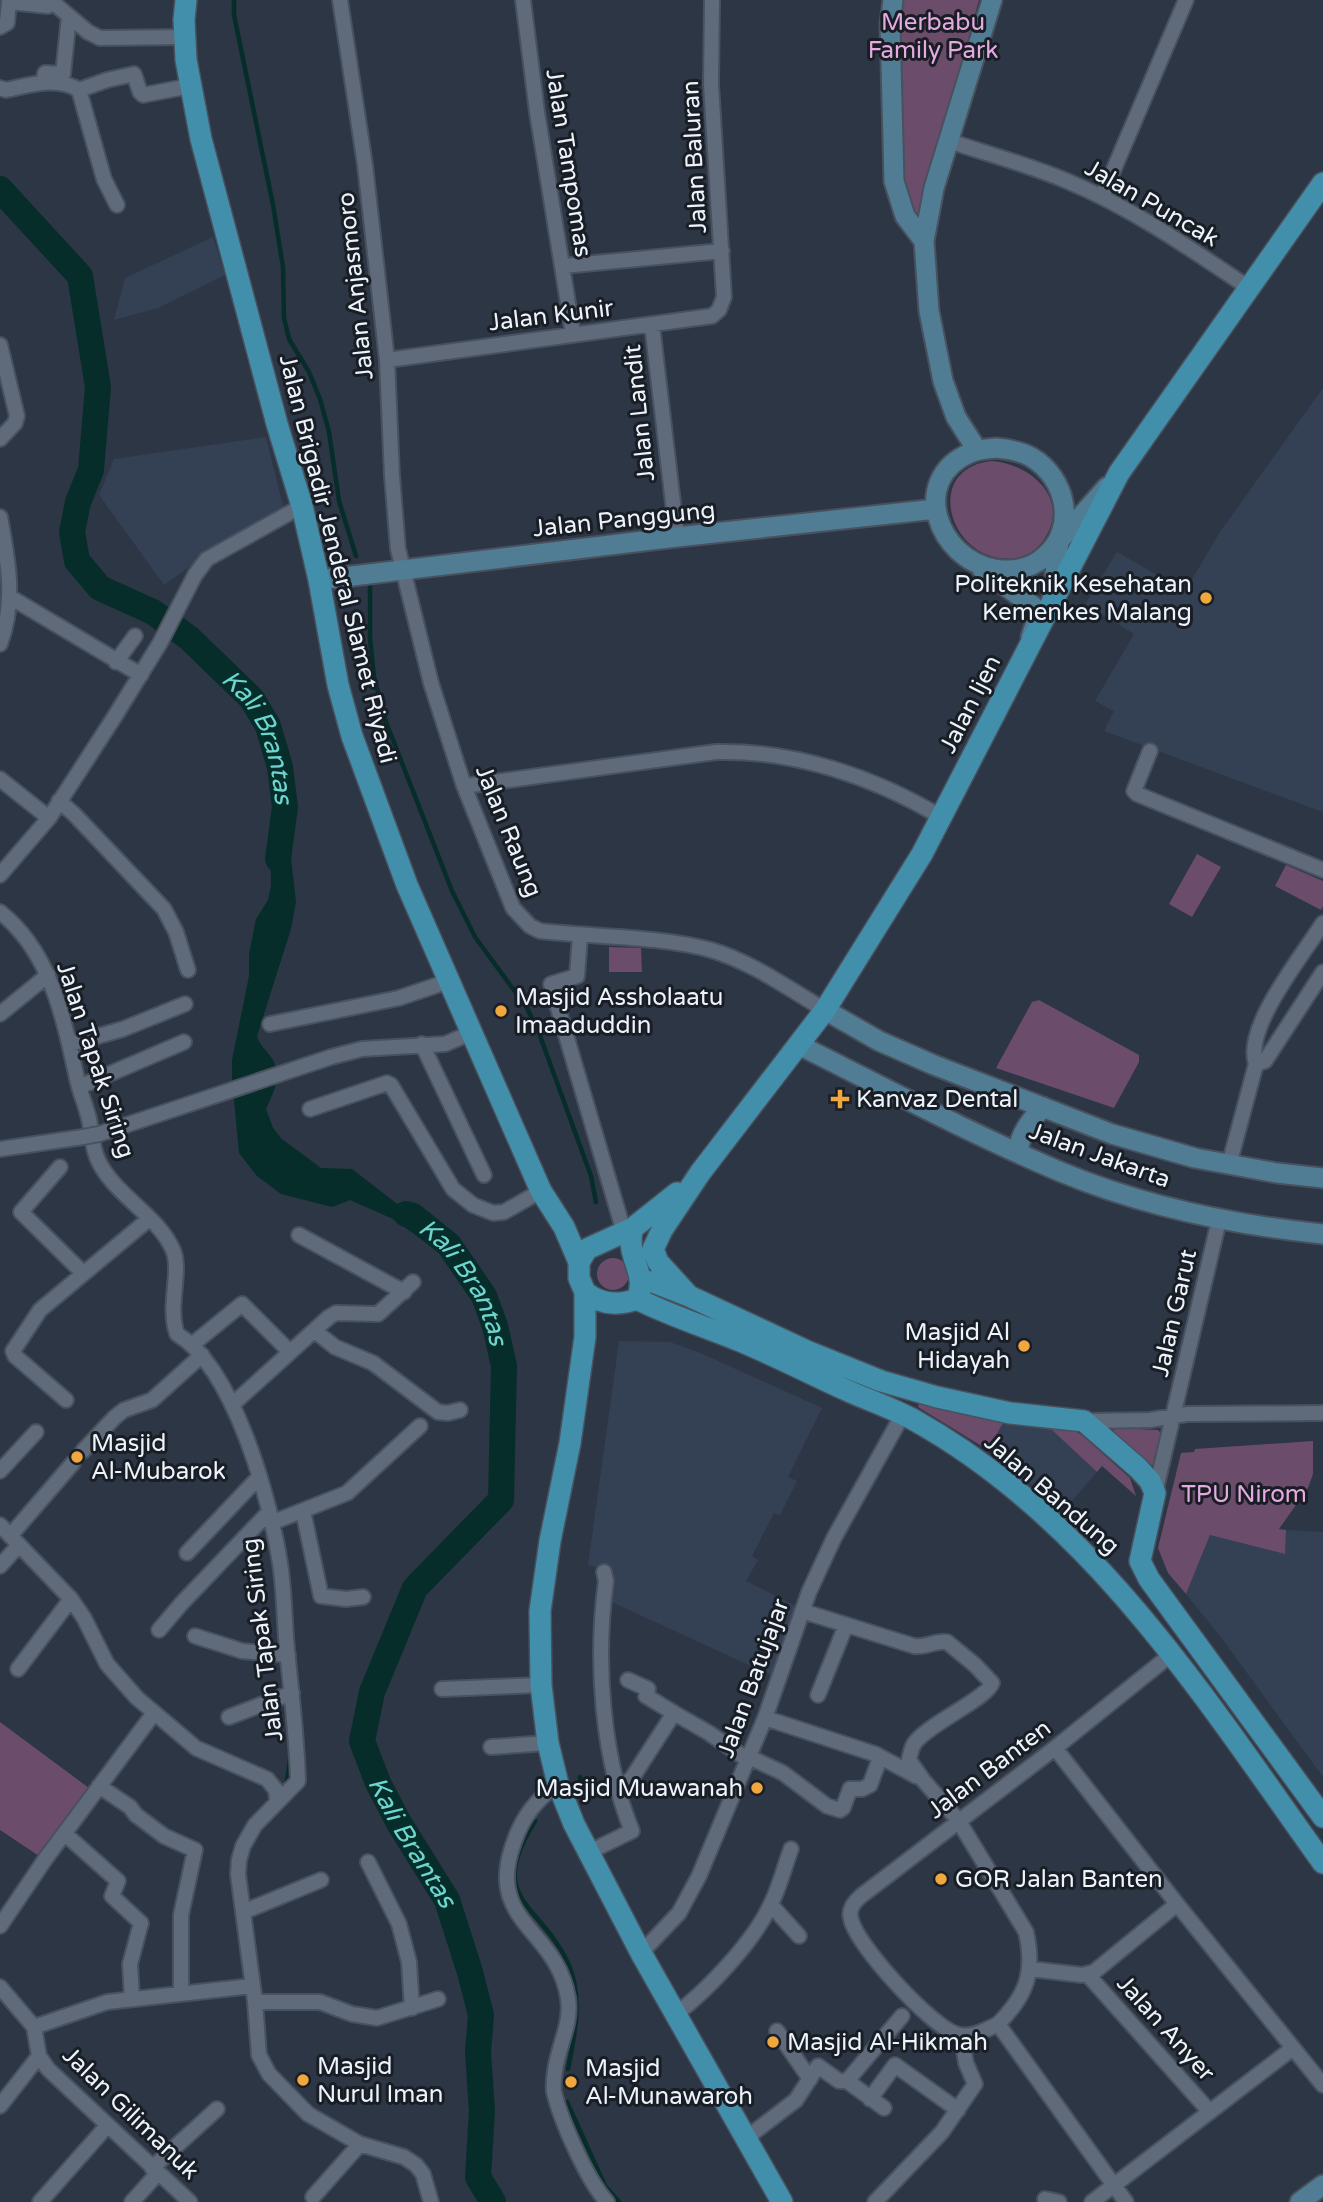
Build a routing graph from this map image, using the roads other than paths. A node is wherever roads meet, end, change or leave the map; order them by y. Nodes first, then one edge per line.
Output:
1 (186, 0) edge
2 (340, 0) edge
3 (523, 0) edge
4 (712, 0) edge
5 (893, 0) edge
6 (992, 0) edge
7 (1186, 0) edge
8 (52, 1) edge
9 (69, 16) junction
10 (0, 27) edge
11 (184, 37) junction
12 (43, 83) junction
13 (190, 86) junction
14 (0, 88) edge
15 (79, 90) junction
16 (949, 141) junction
17 (1323, 183) edge
18 (1102, 197) junction
19 (117, 205) dead end
20 (924, 241) junction
21 (722, 251) junction
22 (563, 266) junction
23 (1249, 288) junction
24 (719, 310) joint
25 (652, 325) junction
26 (573, 334) junction
27 (0, 345) edge
28 (387, 360) junction
29 (3, 432) edge
30 (977, 450) junction
31 (1119, 473) junction
32 (302, 506) junction
33 (936, 509) junction
34 (0, 517) edge
35 (677, 537) junction
36 (1059, 541) junction
37 (973, 562) junction
38 (403, 569) junction
39 (319, 580) junction
40 (10, 597) junction
41 (1052, 604) junction
42 (135, 636) dead end
43 (0, 644) edge
44 (1023, 658) junction
45 (116, 662) junction
46 (141, 675) junction
47 (1150, 751) dead end
48 (0, 779) edge
49 (464, 786) junction
50 (60, 801) junction
51 (942, 817) junction
52 (48, 818) junction
53 (1323, 870) edge
54 (0, 875) edge
55 (0, 912) edge
56 (1323, 923) edge
57 (580, 936) junction
58 (188, 970) dead end
59 (1323, 972) edge
60 (48, 975) junction
61 (449, 981) junction
62 (185, 1004) dead end
63 (1268, 1009) junction
64 (825, 1010) junction
65 (0, 1014) edge
66 (1290, 1020) junction
67 (270, 1024) dead end
68 (473, 1032) junction
69 (184, 1042) dead end
70 (70, 1044) junction
71 (422, 1044) junction
72 (799, 1045) junction
73 (1256, 1065) junction
74 (79, 1087) junction
75 (1042, 1107) junction
76 (310, 1109) dead end
77 (0, 1149) edge
78 (1018, 1152) junction
79 (1229, 1165) junction
80 (60, 1167) dead end
81 (700, 1173) junction
82 (484, 1175) dead end
83 (1323, 1178) edge
84 (541, 1191) junction
85 (149, 1219) junction
86 (1219, 1220) junction
87 (629, 1230) junction
88 (1323, 1234) edge
89 (299, 1235) dead end
90 (579, 1262) junction
91 (83, 1273) junction
92 (639, 1290) junction
93 (585, 1292) junction
94 (689, 1296) junction
95 (315, 1331) junction
96 (197, 1349) junction
97 (290, 1352) junction
98 (66, 1400) dead end
99 (233, 1404) junction
100 (460, 1410) dead end
101 (1323, 1413) edge
102 (903, 1415) junction
103 (1173, 1416) junction
104 (1084, 1421) junction
105 (420, 1426) dead end
106 (36, 1432) dead end
107 (0, 1472) edge
108 (259, 1477) junction
109 (1155, 1493) junction
110 (303, 1511) junction
111 (270, 1518) junction
112 (9, 1535) edge
113 (187, 1553) dead end
114 (1140, 1562) junction
115 (0, 1566) edge
116 (1096, 1566) junction
117 (604, 1572) dead end
118 (363, 1597) dead end
119 (71, 1599) junction
120 (802, 1611) junction
121 (846, 1625) junction
122 (159, 1630) dead end
123 (195, 1636) dead end
124 (1172, 1653) junction
125 (288, 1655) junction
126 (18, 1669) dead end
127 (628, 1680) dead end
128 (541, 1685) junction
129 (442, 1689) dead end
130 (287, 1695) junction
131 (818, 1695) dead end
132 (154, 1713) junction
133 (674, 1713) junction
134 (229, 1717) dead end
135 (765, 1718) junction
136 (548, 1743) junction
137 (491, 1747) dead end
138 (1055, 1748) junction
139 (748, 1758) junction
140 (880, 1758) junction
141 (923, 1780) junction
142 (558, 1784) junction
143 (99, 1786) junction
144 (619, 1790) junction
145 (277, 1801) junction
146 (1323, 1817) edge
147 (958, 1820) junction
148 (65, 1834) junction
149 (791, 1849) dead end
150 (587, 1853) junction
151 (368, 1862) dead end
152 (1323, 1863) edge
153 (321, 1880) dead end
154 (1177, 1904) junction
155 (771, 1905) junction
156 (243, 1912) junction
157 (0, 1926) edge
158 (799, 1937) dead end
159 (641, 1953) junction
160 (1031, 1969) junction
161 (1088, 1975) junction
162 (252, 1986) junction
163 (0, 1987) edge
164 (181, 1993) junction
165 (132, 1999) junction
166 (438, 1999) dead end
167 (255, 2002) junction
168 (412, 2008) junction
169 (676, 2014) junction
170 (902, 2016) dead end
171 (998, 2024) junction
172 (34, 2027) junction
173 (777, 2031) dead end
174 (961, 2035) junction
175 (1293, 2048) junction
176 (39, 2056) junction
177 (810, 2079) junction
178 (848, 2081) junction
179 (1323, 2085) edge
180 (870, 2099) junction
181 (0, 2106) edge
182 (884, 2108) dead end
183 (217, 2109) dead end
184 (958, 2110) junction
185 (1210, 2112) junction
186 (107, 2126) junction
187 (745, 2139) junction
188 (360, 2144) junction
189 (155, 2171) junction
190 (1113, 2184) junction
191 (1323, 2185) edge
192 (313, 2197) dead end
193 (40, 2202) edge
194 (132, 2202) edge
195 (190, 2202) edge
196 (431, 2202) edge
197 (607, 2202) edge
198 (782, 2202) edge
199 (875, 2202) edge
200 (1092, 2202) edge
201 (1126, 2202) edge
202 (1300, 2202) edge

1 - 11 main road, Jalan Brigadir Jenderal Slamet Riyadi
2 - 28 street, Jalan Anjasmoro
3 - 22 street, Jalan Tampomas
4 - 21 street, Jalan Baluran
5 - 20 main road
6 - 16 main road
7 - 18 street
8 - 9 street
8 - 10 street
9 - 11 street
9 - 12 street
11 - 13 main road, Jalan Brigadir Jenderal Slamet Riyadi
12 - 14 street
12 - 15 street
13 - 15 street
13 - 32 main road, Jalan Brigadir Jenderal Slamet Riyadi
15 - 19 street
16 - 18 street, Jalan Puncak
16 - 20 main road
17 - 23 main road, Jalan Ijen
18 - 23 street, Jalan Puncak
20 - 30 main road
21 - 22 street
21 - 24 street, Jalan Baluran
22 - 26 street, Jalan Tampomas
23 - 31 main road, Jalan Ijen
24 - 25 street, Jalan Kunir
25 - 26 street, Jalan Kunir
25 - 35 street, Jalan Landit
26 - 28 street, Jalan Kunir
27 - 29 street
28 - 38 street, Jalan Anjasmoro
30 - 33 main road
30 - 36 main road
31 - 36 main road
31 - 41 main road, Jalan Ijen
32 - 39 main road, Jalan Brigadir Jenderal Slamet Riyadi
32 - 46 street
33 - 35 main road, Jalan Panggung
33 - 37 main road
34 - 40 street
35 - 38 main road, Jalan Panggung
36 - 37 main road
36 - 41 main road
37 - 44 main road
38 - 39 main road, Jalan Panggung
38 - 49 street, Jalan Raung
39 - 61 main road, Jalan Brigadir Jenderal Slamet Riyadi
40 - 43 street
40 - 45 street
41 - 44 main road, Jalan Ijen
42 - 45 street
44 - 51 main road, Jalan Ijen
45 - 46 street
46 - 50 street
47 - 53 street
48 - 52 street
49 - 51 street
49 - 57 street, Jalan Raung
50 - 52 street
50 - 58 street
51 - 64 main road, Jalan Ijen
52 - 54 street
55 - 60 street, Jalan Tapak Siring
56 - 63 street
57 - 64 street, Jalan Raung
57 - 87 street
59 - 66 street
60 - 65 street
60 - 70 street, Jalan Tapak Siring
61 - 67 street
61 - 68 main road, Jalan Brigadir Jenderal Slamet Riyadi
62 - 70 street
63 - 66 street
63 - 73 street
64 - 72 main road, Jalan Ijen
64 - 75 main road
66 - 73 street
68 - 71 street
68 - 84 main road, Jalan Brigadir Jenderal Slamet Riyadi
69 - 74 street
70 - 74 street, Jalan Tapak Siring
71 - 77 street, bridge
71 - 82 street
72 - 78 main road, Jalan Jakarta
72 - 81 main road, Jalan Ijen
73 - 79 street
74 - 85 street, Jalan Tapak Siring
75 - 78 main road
75 - 79 main road
76 - 84 street
78 - 86 main road, Jalan Jakarta
79 - 83 main road
80 - 91 street
81 - 87 main road, Jalan Ijen
81 - 94 main road, Jalan Ijen
84 - 90 main road, Jalan Brigadir Jenderal Slamet Riyadi
85 - 91 street
85 - 96 street, Jalan Tapak Siring
86 - 88 main road, Jalan Jakarta
86 - 103 street, Jalan Garut
87 - 90 main road, Jalan Ijen
87 - 92 main road
89 - 95 street
90 - 93 main road, Jalan Brigadir Jenderal Slamet Riyadi
91 - 98 street
92 - 93 main road
92 - 94 main road, Jalan Bandung
92 - 102 main road, Jalan Bandung
93 - 128 main road, Jalan Brigadir Jenderal Slamet Riyadi
94 - 104 main road, Jalan Bandung
95 - 97 street
95 - 100 street
96 - 97 street
96 - 99 street, Jalan Tapak Siring
96 - 112 street
97 - 99 street
99 - 108 street, Jalan Tapak Siring
101 - 103 street
102 - 116 main road, Jalan Bandung
102 - 120 street, Jalan Batujajar
103 - 104 street, Jalan Bandung
103 - 109 street, Jalan Bandung
104 - 109 main road
105 - 110 street
106 - 107 street
108 - 111 street, Jalan Tapak Siring
108 - 113 street
109 - 114 main road, Jalan Bandung
110 - 111 street
110 - 118 street
111 - 122 street
111 - 125 street, Jalan Tapak Siring
112 - 115 street
112 - 119 street
114 - 116 main road
114 - 146 main road, Jalan Bandung
116 - 124 main road, Jalan Bandung
117 - 144 street
119 - 126 street
119 - 132 street
120 - 121 street
120 - 135 street, Jalan Batujajar
121 - 131 street
121 - 141 street
123 - 125 street
124 - 138 street, Jalan Banten
124 - 152 main road, Jalan Bandung
125 - 130 street, Jalan Tapak Siring
127 - 133 street
128 - 129 street
128 - 136 main road, Jalan Brigadir Jenderal Slamet Riyadi
130 - 134 street
130 - 145 street, Jalan Tapak Siring
132 - 143 street
132 - 145 street
133 - 139 street
133 - 144 street
135 - 139 street, Jalan Batujajar
135 - 140 street
136 - 137 street
136 - 142 main road, Jalan Brigadir Jenderal Slamet Riyadi
138 - 147 street, Jalan Banten
138 - 154 street
139 - 140 street
139 - 159 street, Jalan Batujajar
140 - 141 street
141 - 147 street
142 - 150 main road, Jalan Brigadir Jenderal Slamet Riyadi
142 - 197 street
143 - 148 street
143 - 164 street
144 - 150 street
145 - 156 street, Jalan Tapak Siring
147 - 160 street
147 - 174 street, Jalan Banten
148 - 157 street
148 - 165 street
149 - 155 street
150 - 159 main road, Jalan Brigadir Jenderal Slamet Riyadi
151 - 168 street
153 - 156 street
154 - 161 street
154 - 175 street
155 - 158 street
155 - 169 street
156 - 162 street, Jalan Tapak Siring
159 - 169 main road, Jalan Brigadir Jenderal Slamet Riyadi
160 - 161 street
160 - 171 street
161 - 185 street, Jalan Anyer
162 - 164 street
162 - 167 street, Jalan Tapak Siring
163 - 172 street
164 - 165 street
165 - 172 street
166 - 168 street
167 - 168 street
167 - 188 street, Jalan Tapak Siring
169 - 187 main road, Jalan Brigadir Jenderal Slamet Riyadi
170 - 178 street
171 - 174 street
171 - 190 street
172 - 176 street, Jalan Gilimanuk
173 - 177 street
174 - 184 street
175 - 179 street
175 - 185 street
176 - 181 street
176 - 186 street, Jalan Gilimanuk
177 - 178 street
177 - 187 street
178 - 180 street
180 - 182 street
180 - 184 street
183 - 189 street
184 - 199 street
185 - 190 street
186 - 189 street, Jalan Gilimanuk
186 - 193 street
187 - 198 main road, Jalan Brigadir Jenderal Slamet Riyadi
188 - 192 street
188 - 196 street, Jalan Tapak Siring
189 - 194 street
189 - 195 street, Jalan Gilimanuk
190 - 200 street
190 - 201 street
191 - 202 main road

